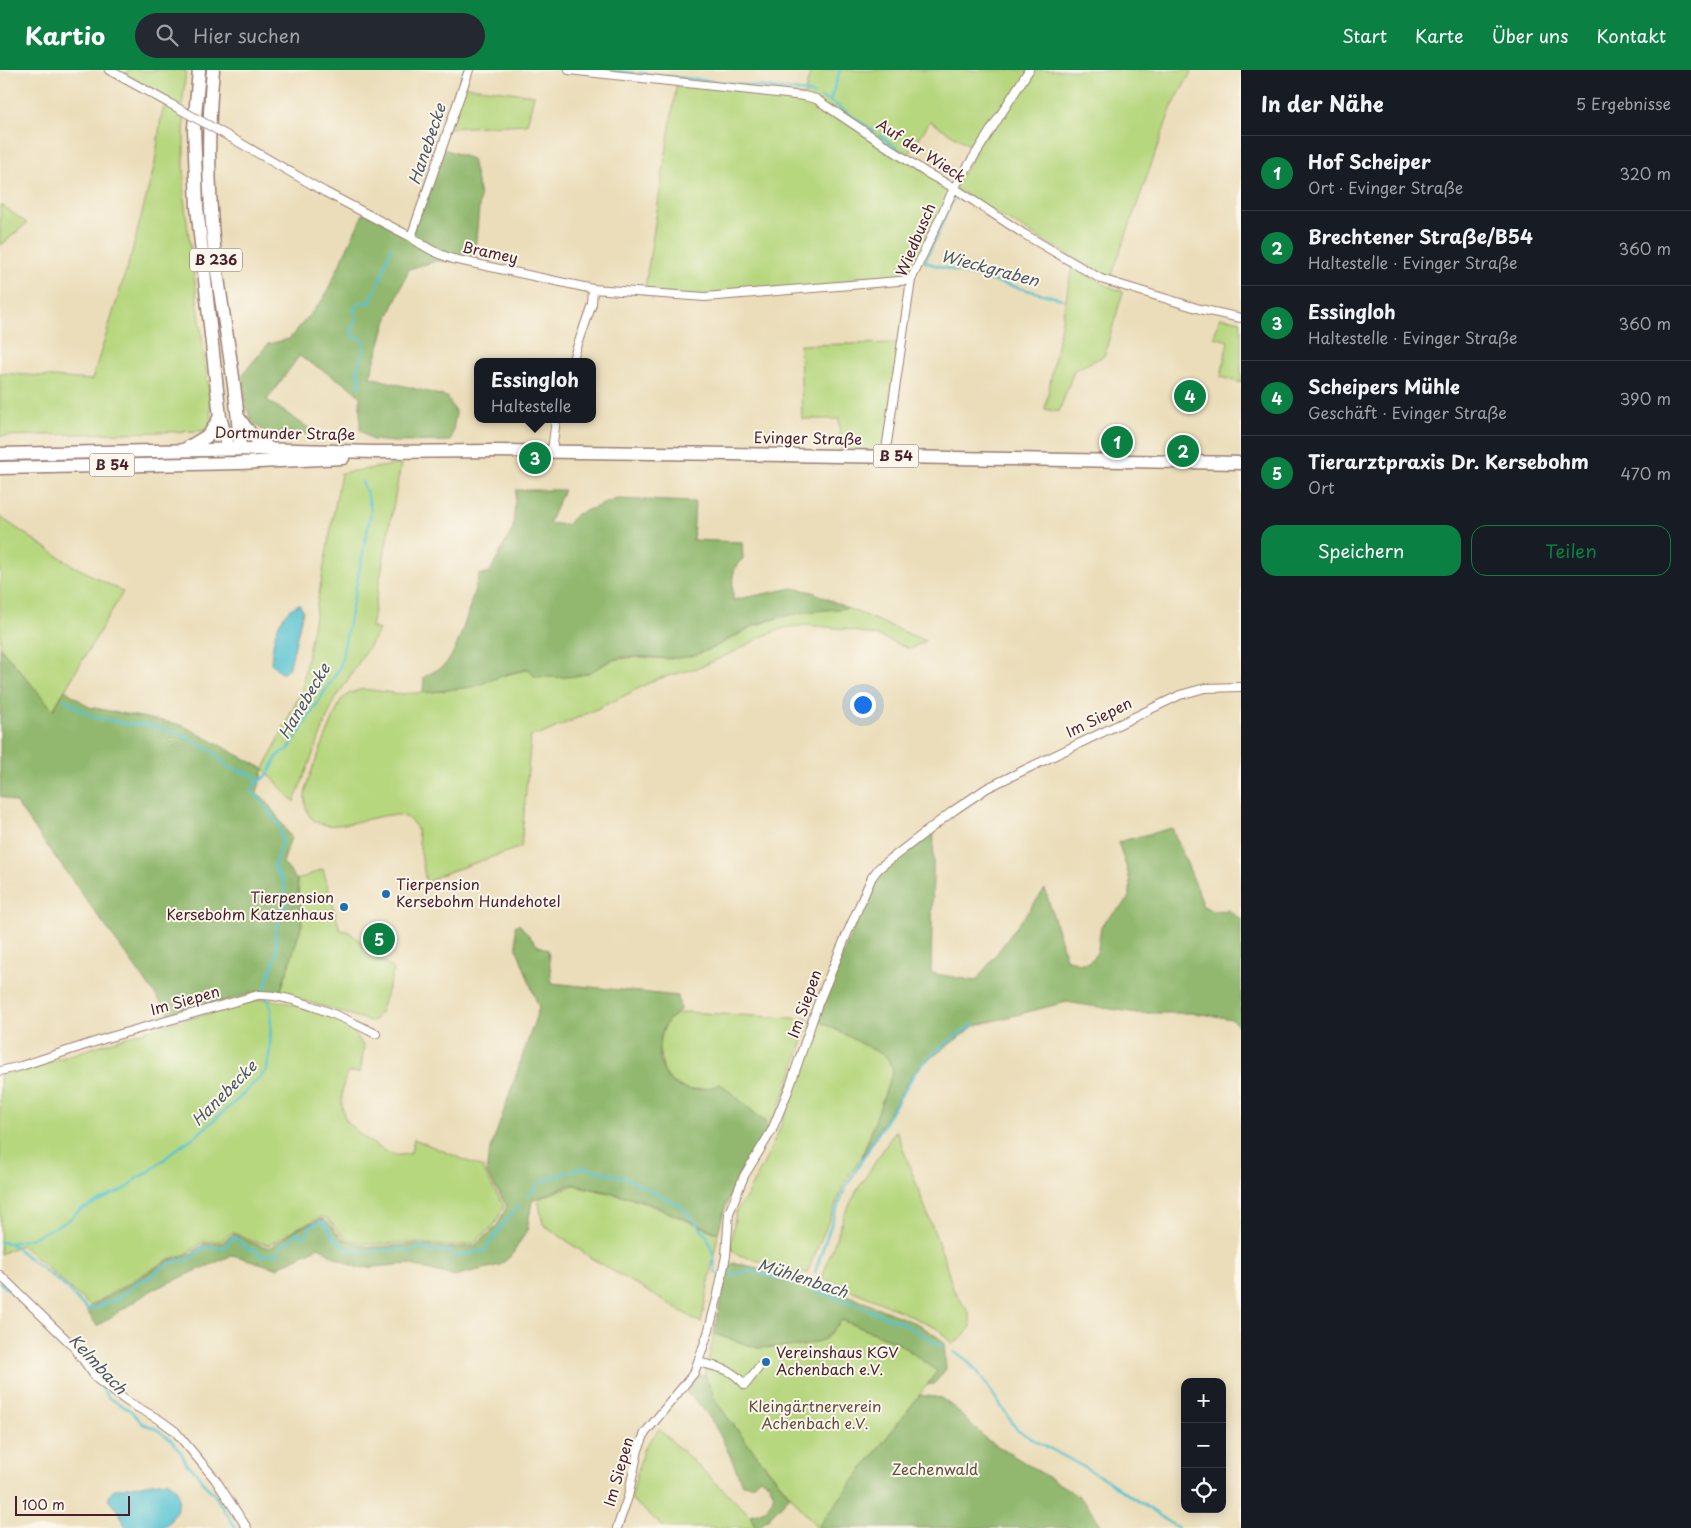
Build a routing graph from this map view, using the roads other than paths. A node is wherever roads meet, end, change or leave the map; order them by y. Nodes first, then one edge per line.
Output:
1 (109, 70) edge
2 (199, 70) edge
3 (213, 70) edge
4 (468, 70) edge
5 (569, 70) edge
6 (1029, 70) edge
7 (954, 188) junction
8 (411, 237) junction
9 (911, 280) junction
10 (593, 289) junction
11 (1241, 318) edge
12 (573, 358) edge
13 (237, 414) junction
14 (220, 417) junction
15 (556, 423) edge
16 (887, 443) dead end
17 (270, 449) junction
18 (184, 450) junction
19 (552, 451) junction
20 (375, 452) junction
21 (0, 454) edge
22 (233, 456) junction
23 (1241, 463) edge
24 (0, 468) edge
25 (1241, 687) edge
26 (376, 1034) dead end
27 (0, 1071) edge
28 (0, 1275) edge
29 (698, 1362) junction
30 (758, 1367) dead end
31 (247, 1528) edge
32 (617, 1528) edge

1 - 8 street, Bramey, bridge
2 - 14 main road, B 236
3 - 13 main road, B 236
4 - 8 street
5 - 7 street, Auf der Wieck
6 - 7 street, Wiedbusch
7 - 9 street, Wiedbusch
7 - 11 street, Auf der Wieck
8 - 10 street, Bramey
9 - 10 street, Bramey
9 - 16 street, Wiedbusch
10 - 12 street
13 - 17 main road
13 - 22 main road, B 236
14 - 18 main road
14 - 22 main road, B 236
15 - 19 street
17 - 20 main road, Dortmunder Straße / B 54
17 - 22 main road, Dortmunder Straße / B 54
18 - 21 main road, Dortmunder Straße / B 54
18 - 22 main road, Dortmunder Straße / B 54
19 - 20 main road, Evinger Straße / B 54
19 - 23 main road, Evinger Straße / B 54
20 - 22 main road, Dortmunder Straße / B 54
22 - 24 main road, Dortmunder Straße / B 54
25 - 29 street, Im Siepen
26 - 27 street, Im Siepen
28 - 31 street
29 - 30 street
29 - 32 street, Im Siepen

